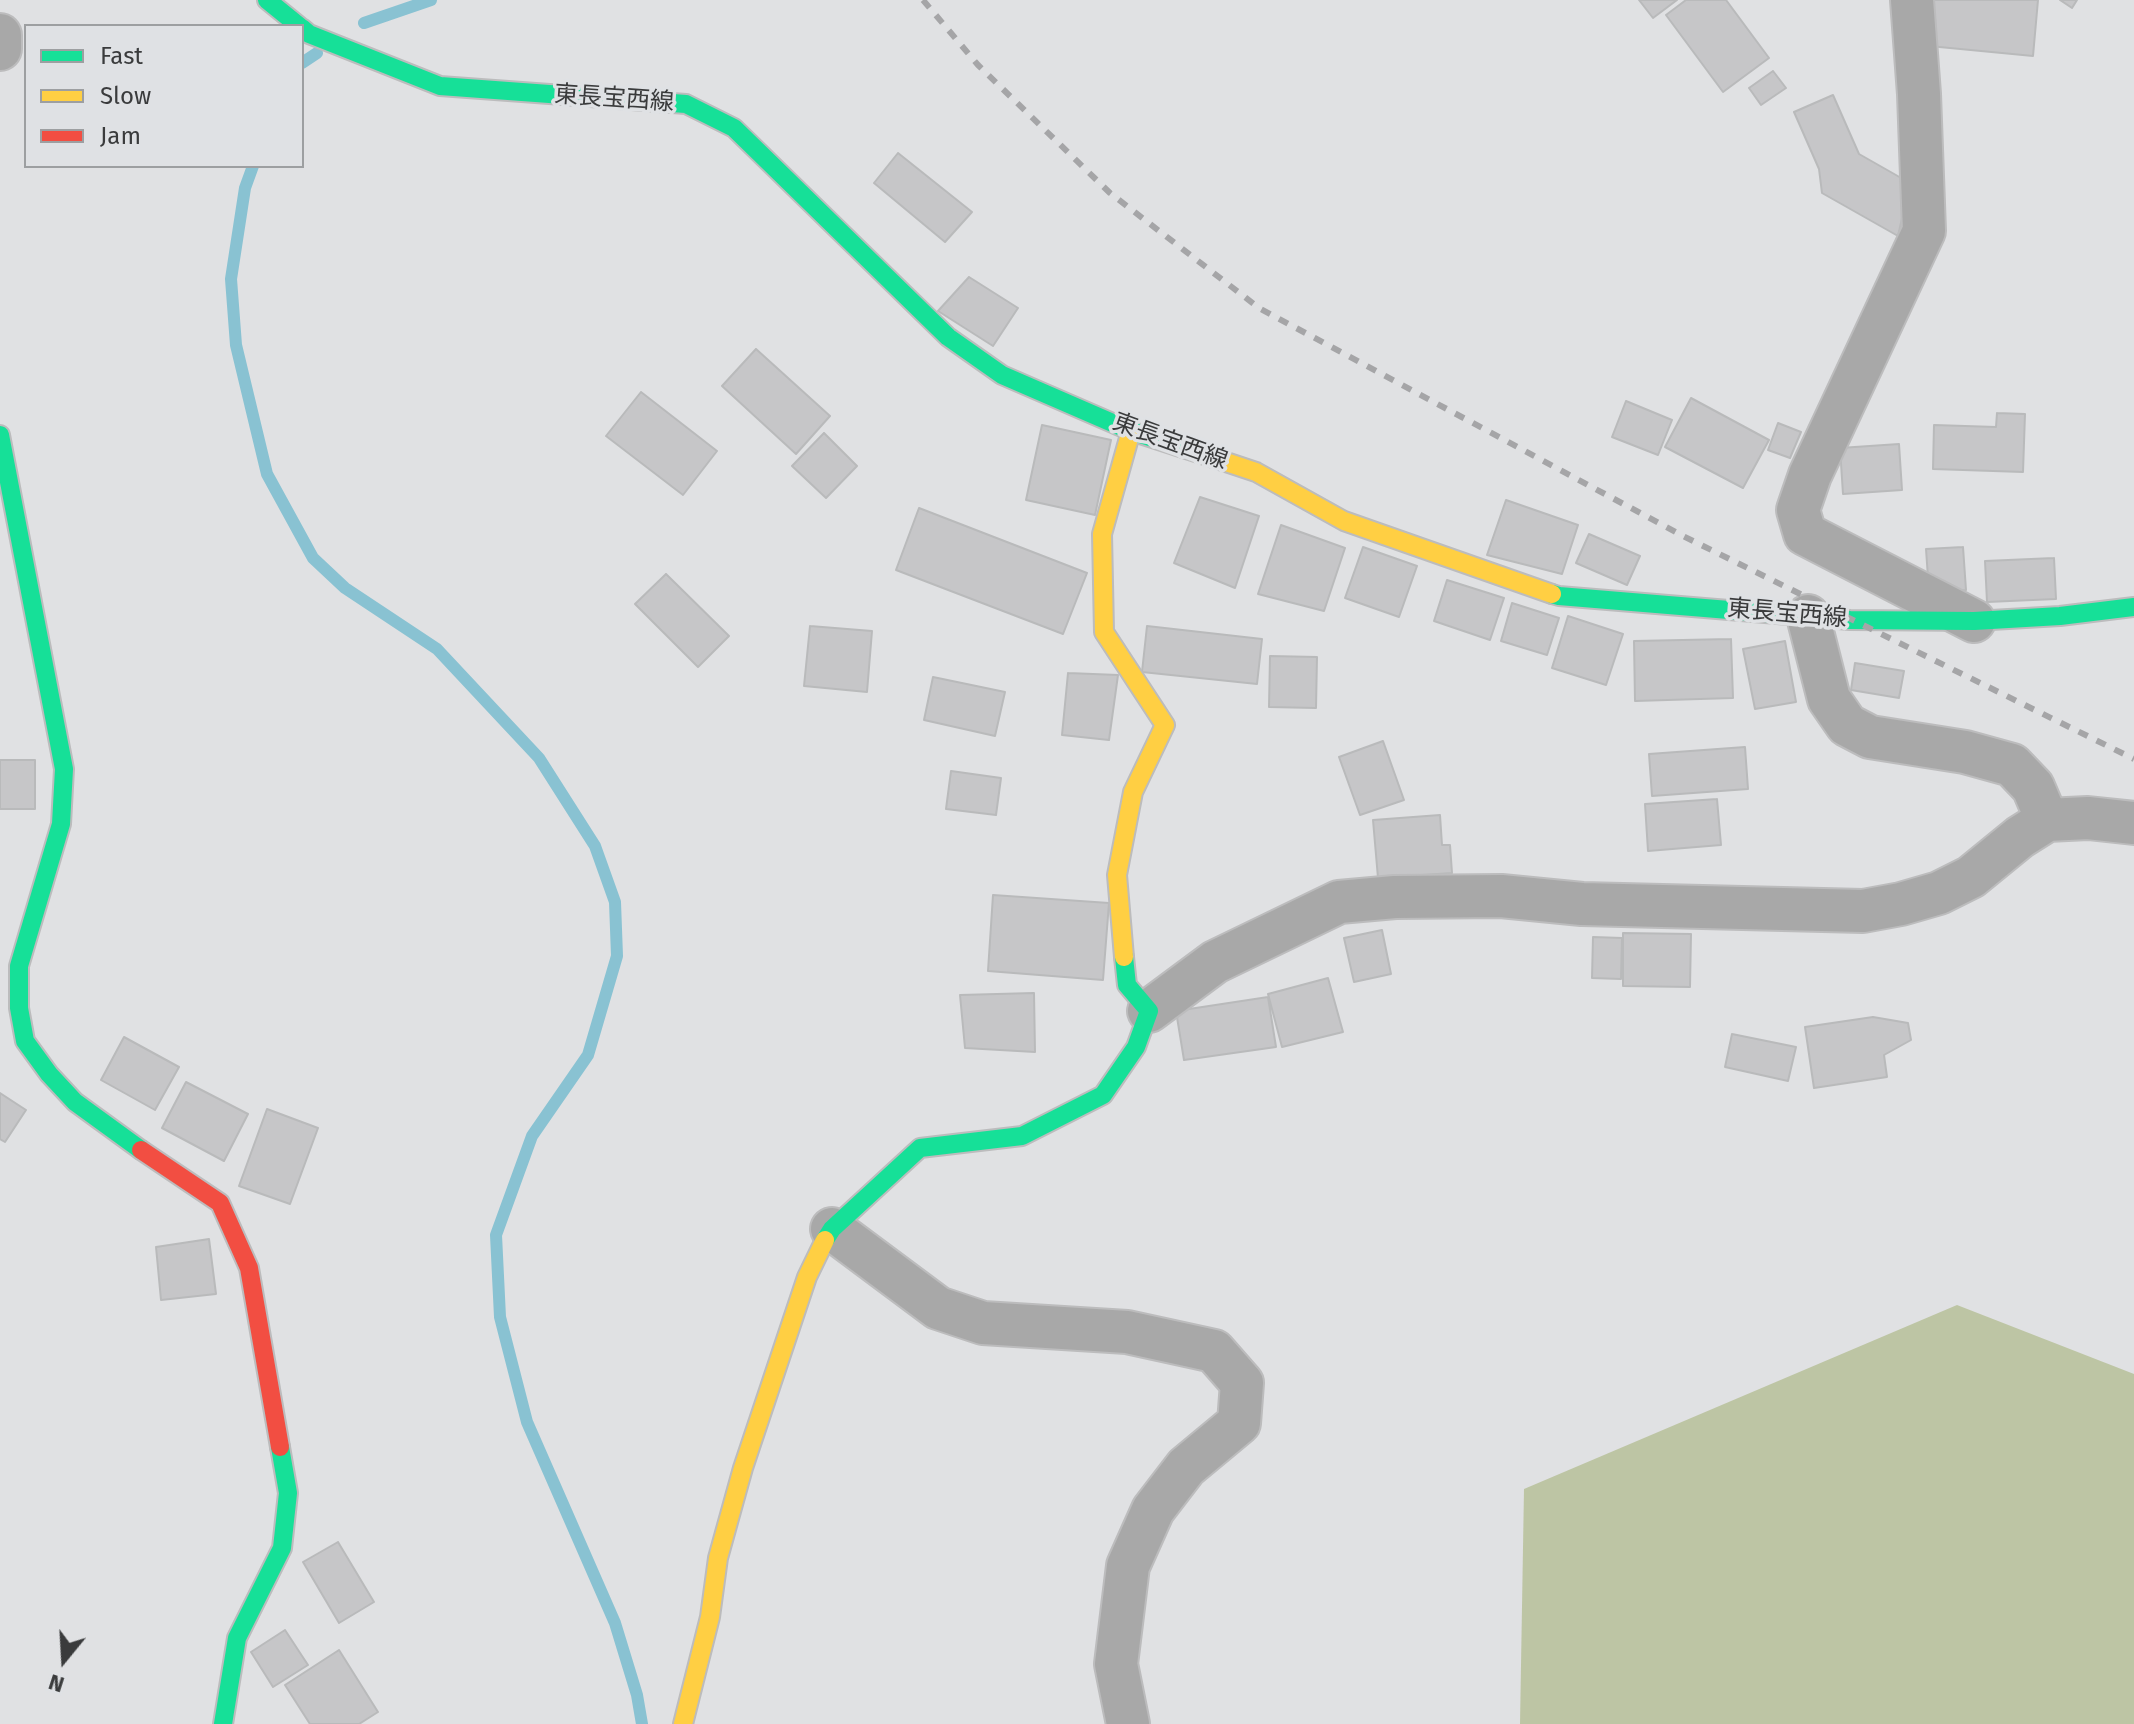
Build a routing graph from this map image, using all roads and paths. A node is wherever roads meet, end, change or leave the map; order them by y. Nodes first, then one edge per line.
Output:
1 (267, 0) edge
2 (1912, 0) edge
3 (296, 24) edge
4 (304, 30) edge
5 (0, 35) edge
6 (0, 49) edge
7 (1131, 431) junction
8 (0, 435) edge
9 (2134, 607) edge
10 (1808, 616) junction
11 (1974, 621) junction
12 (2047, 820) junction
13 (2134, 823) edge
14 (1149, 1011) junction
15 (832, 1229) junction
16 (223, 1724) edge
17 (683, 1724) edge
18 (1128, 1724) edge

1 - 3 street, 東長宝西線
2 - 11 street
4 - 7 street, 東長宝西線
5 - 6 street
7 - 10 street, 東長宝西線
7 - 14 street
8 - 16 street
9 - 11 street, 東長宝西線
10 - 11 street, 東長宝西線
10 - 12 street
12 - 13 street
12 - 14 street
14 - 15 street
15 - 17 street
15 - 18 street

